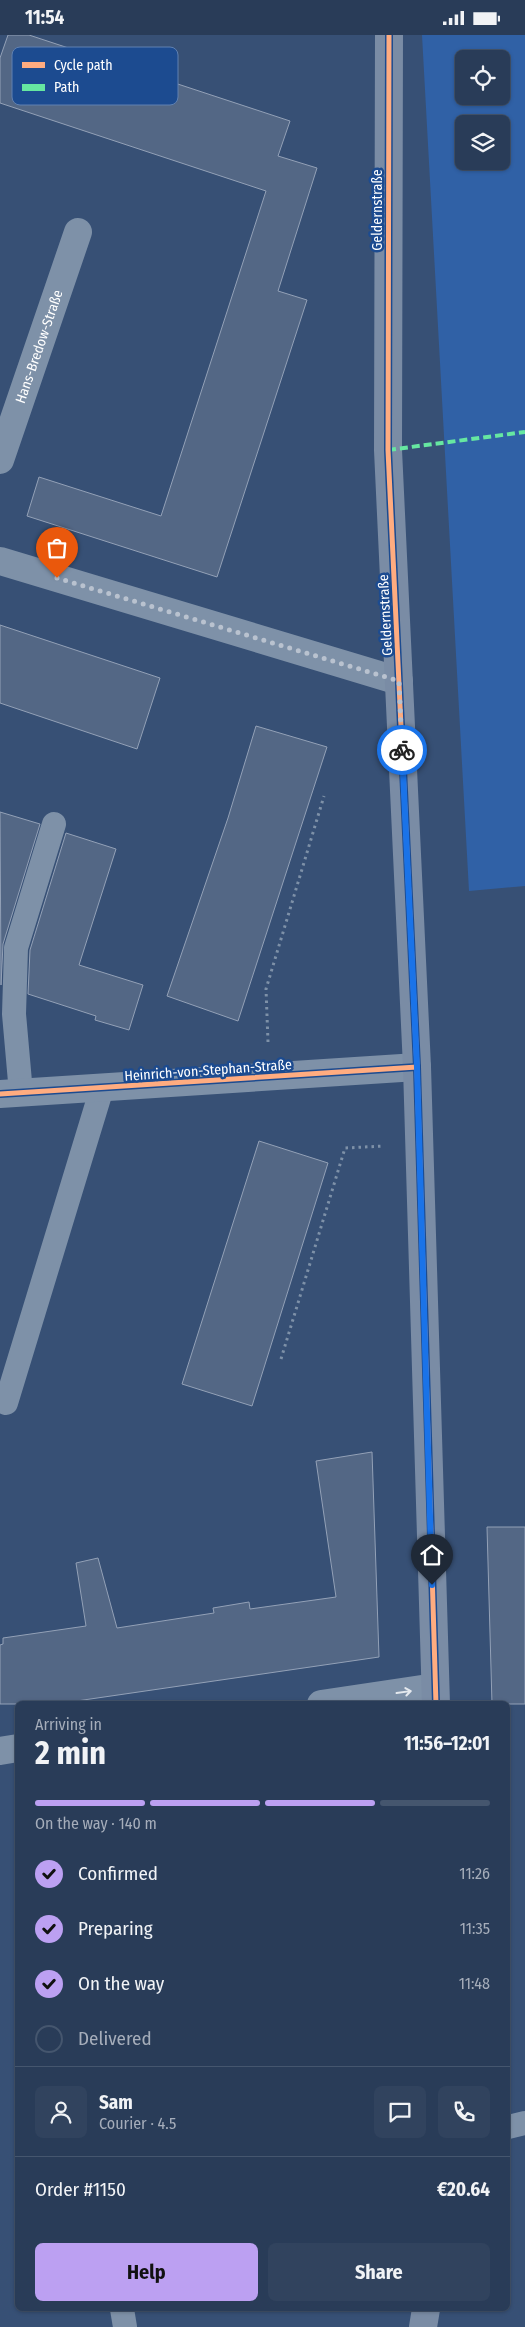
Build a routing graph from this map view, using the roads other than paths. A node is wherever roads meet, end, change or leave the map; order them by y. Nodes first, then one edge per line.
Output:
1 (389, 35) edge
2 (78, 232) dead end
3 (0, 460) edge
4 (0, 561) edge
5 (399, 681) junction
6 (54, 825) dead end
7 (417, 1067) junction
8 (102, 1088) junction
9 (10, 1093) edge
10 (6, 1403) dead end
11 (435, 1695) edge
12 (359, 1701) edge
13 (15, 1749) edge
14 (0, 1751) edge
15 (525, 2123) edge
16 (510, 2127) edge
17 (122, 2311) edge
18 (426, 2311) edge
19 (125, 2327) edge
20 (423, 2327) edge

1 - 5 street, Geldernstraße
2 - 3 street, Hans-Bredow-Straße
4 - 5 street
5 - 7 street, Geldernstraße
6 - 9 lane
7 - 8 street, Heinrich-von-Stephan-Straße
7 - 11 street, Geldernstraße
8 - 9 street, Heinrich-von-Stephan-Straße
8 - 10 lane
12 -> 11 street
13 - 14 street
15 - 16 lane
17 - 19 lane
18 - 20 street

